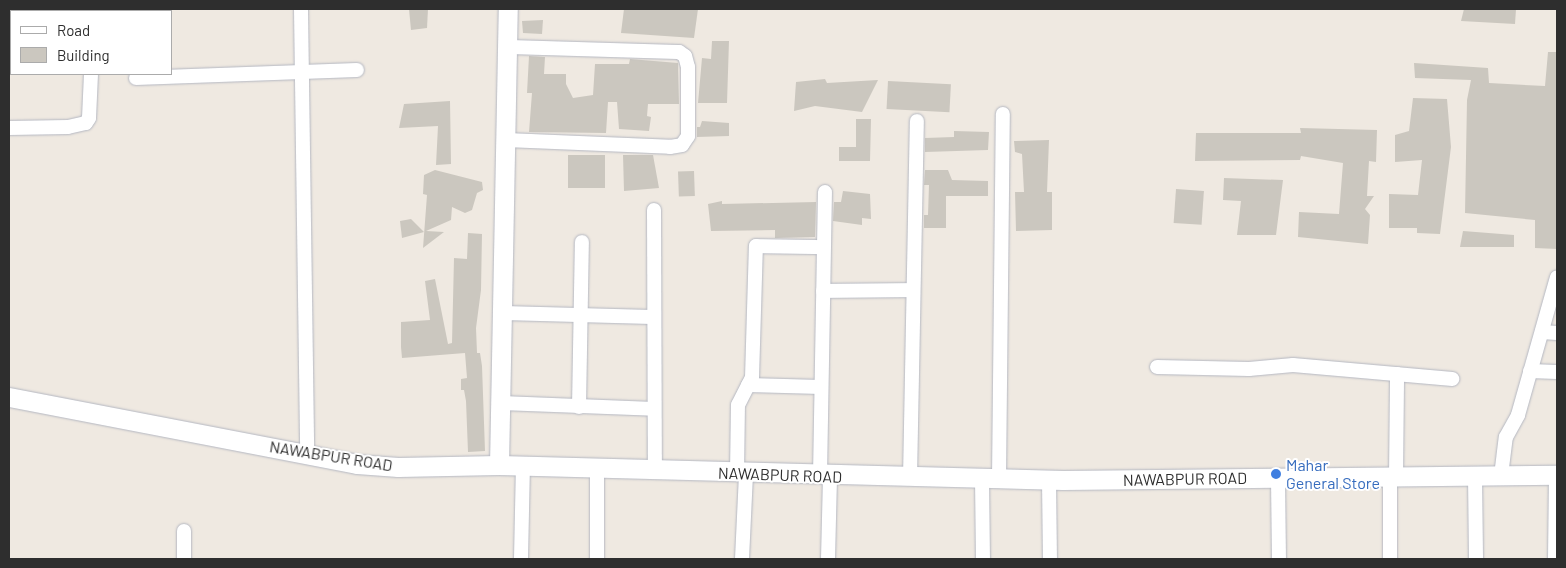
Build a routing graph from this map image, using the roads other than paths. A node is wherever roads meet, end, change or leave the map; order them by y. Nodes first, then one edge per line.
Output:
1 (301, 9) edge
2 (508, 9) edge
3 (508, 47) junction
4 (357, 70) dead end
5 (302, 72) junction
6 (91, 75) edge
7 (136, 78) dead end
8 (1003, 114) dead end
9 (916, 121) dead end
10 (9, 128) edge
11 (506, 140) junction
12 (824, 192) dead end
13 (654, 210) dead end
14 (582, 242) dead end
15 (823, 247) junction
16 (1557, 277) edge
17 (913, 290) junction
18 (823, 291) junction
19 (501, 313) junction
20 (580, 315) junction
21 (654, 317) junction
22 (1542, 332) junction
23 (1557, 334) edge
24 (1157, 367) dead end
25 (1530, 371) junction
26 (1557, 372) edge
27 (1397, 374) junction
28 (1452, 379) dead end
29 (748, 385) junction
30 (821, 387) junction
31 (9, 397) edge
32 (501, 403) junction
33 (579, 407) junction
34 (654, 409) junction
35 (307, 454) junction
36 (499, 465) junction
37 (523, 467) junction
38 (597, 470) junction
39 (655, 470) junction
40 (742, 474) junction
41 (1556, 475) edge
42 (825, 476) junction
43 (1475, 476) junction
44 (1502, 476) junction
45 (1393, 477) junction
46 (910, 478) junction
47 (1278, 478) junction
48 (991, 479) junction
49 (1049, 480) junction
50 (184, 531) dead end
51 (184, 559) edge
52 (521, 559) edge
53 (597, 559) edge
54 (742, 559) edge
55 (828, 559) edge
56 (983, 559) edge
57 (1050, 559) edge
58 (1279, 559) edge
59 (1390, 559) edge
60 (1476, 559) edge
61 (1556, 559) edge

1 - 5 street
2 - 3 street
3 - 11 street
3 - 11 street
4 - 5 street
5 - 7 street
5 - 35 street
6 - 10 street
8 - 48 street
9 - 17 street
11 - 19 street
12 - 15 street
13 - 21 street
14 - 20 street
15 - 18 street
15 - 29 street
16 - 22 street
17 - 18 street
17 - 46 street
18 - 30 street
19 - 20 street
19 - 32 street
20 - 21 street
20 - 33 street
21 - 34 street
22 - 23 street
22 - 25 street
24 - 27 street
25 - 26 street
25 - 44 street
27 - 28 street
27 - 45 street
29 - 30 street
29 - 40 street
30 - 42 street
31 - 35 street, NAWABPUR ROAD
32 - 33 street
32 - 36 street
33 - 34 street
34 - 39 street
35 - 36 street, NAWABPUR ROAD
36 - 37 street, NAWABPUR ROAD
37 - 38 street, NAWABPUR ROAD
37 - 52 street
38 - 39 street, NAWABPUR ROAD
38 - 53 street
39 - 40 street, NAWABPUR ROAD
40 - 42 street, NAWABPUR ROAD
40 - 54 street
41 - 44 street, NAWABPUR ROAD
41 - 61 street
42 - 46 street, NAWABPUR ROAD
42 - 55 street
43 - 44 street, NAWABPUR ROAD
43 - 45 street, NAWABPUR ROAD
43 - 60 street
45 - 47 street, NAWABPUR ROAD
45 - 59 street
46 - 48 street, NAWABPUR ROAD
47 - 49 street, NAWABPUR ROAD
47 - 58 street
48 - 49 street, NAWABPUR ROAD
48 - 56 street
49 - 57 street
50 - 51 street

